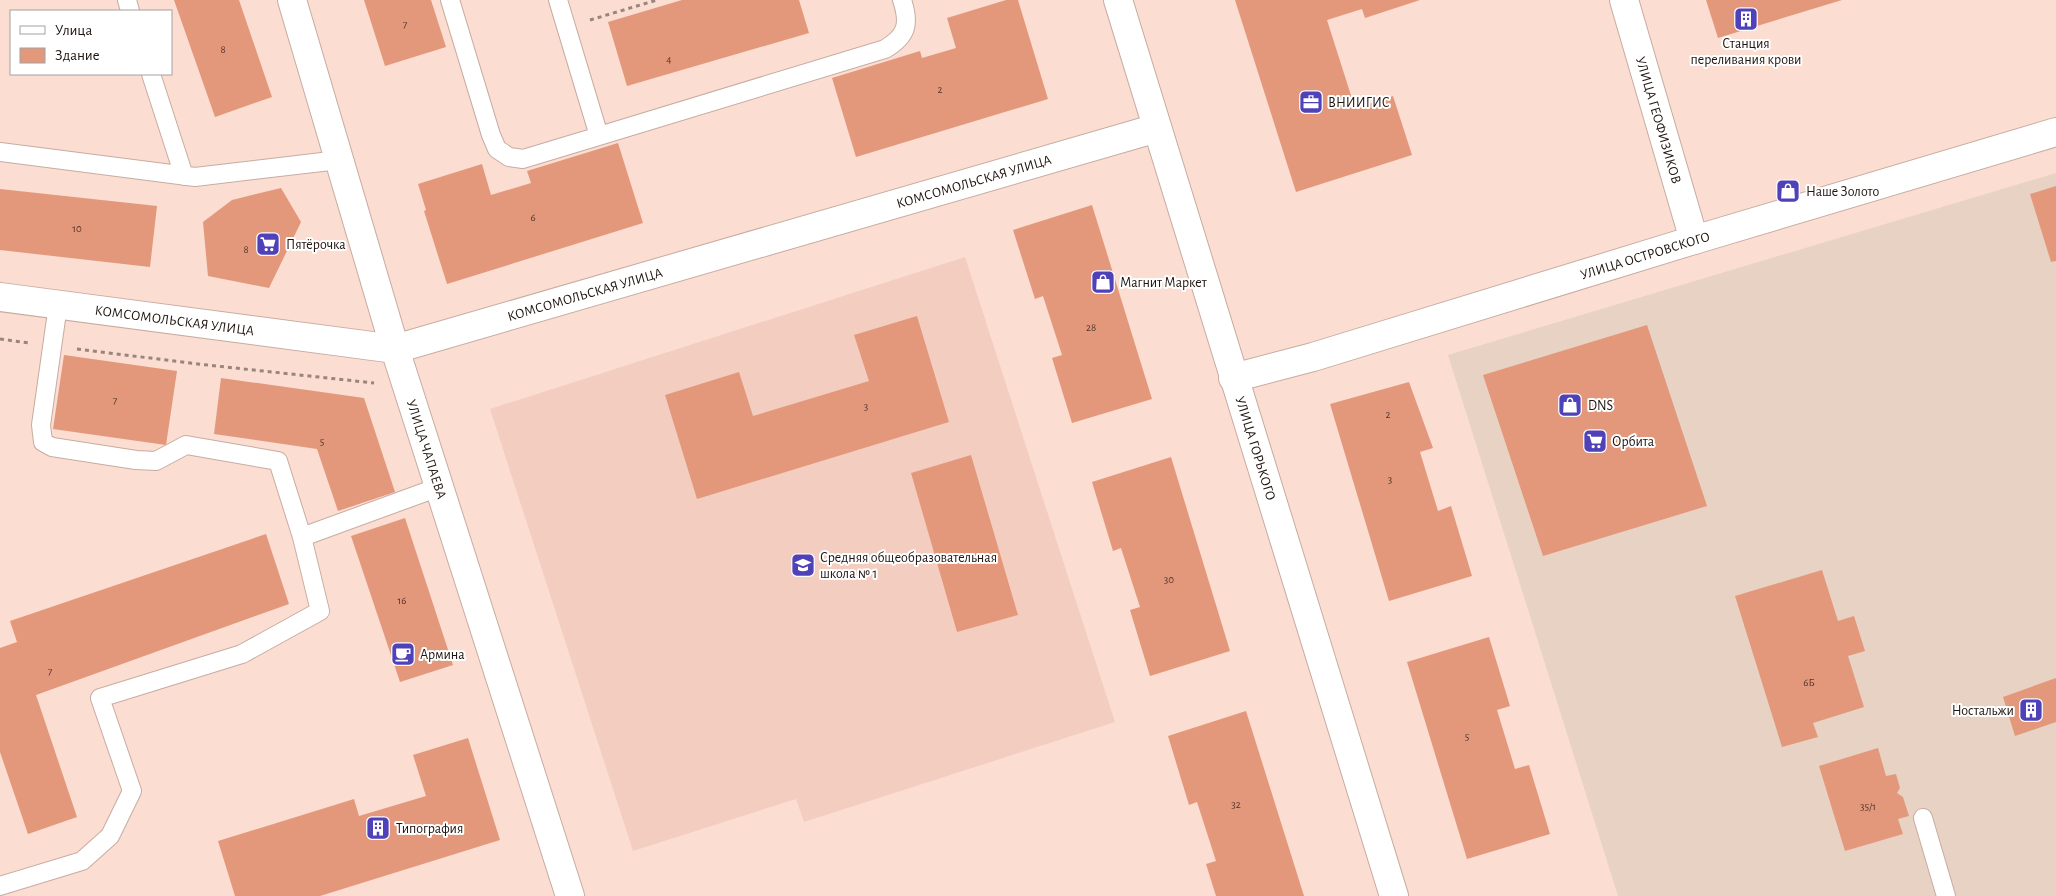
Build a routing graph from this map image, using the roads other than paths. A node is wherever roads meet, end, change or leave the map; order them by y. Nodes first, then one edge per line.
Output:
1 (292, 0) edge
2 (450, 0) edge
3 (558, 0) edge
4 (902, 0) edge
5 (1118, 0) edge
6 (1624, 0) edge
7 (151, 75) edge
8 (1157, 128) junction
9 (2056, 132) edge
10 (599, 136) junction
11 (0, 152) edge
12 (339, 160) junction
13 (184, 176) junction
14 (1694, 240) junction
15 (0, 297) edge
16 (58, 305) junction
17 (394, 349) junction
18 (1233, 378) junction
19 (439, 487) junction
20 (302, 537) junction
21 (1923, 818) dead end
22 (0, 886) edge
23 (570, 896) edge
24 (1394, 896) edge
25 (1946, 896) edge

1 - 12 street, УЛИЦА ЧАПАЕВА
2 - 10 lane
3 - 10 lane
4 - 10 lane
5 - 8 street, УЛИЦА ГОРЬКОГО
6 - 14 street, УЛИЦА ГЕОФИЗИКОВ
7 - 13 lane
8 - 17 street, КОМСОМОЛЬСКАЯ УЛИЦА
8 - 18 street, УЛИЦА ГОРЬКОГО
9 - 14 street, УЛИЦА ОСТРОВСКОГО
11 - 13 lane
12 - 13 lane
12 - 17 street, УЛИЦА ЧАПАЕВА
14 - 18 street, УЛИЦА ОСТРОВСКОГО
15 - 16 street, КОМСОМОЛЬСКАЯ УЛИЦА
16 - 17 street, КОМСОМОЛЬСКАЯ УЛИЦА
16 - 20 lane
17 - 19 street, УЛИЦА ЧАПАЕВА
18 - 24 street, УЛИЦА ГОРЬКОГО
19 - 20 lane
19 - 23 street, УЛИЦА ЧАПАЕВА
20 - 22 lane
21 - 25 lane

